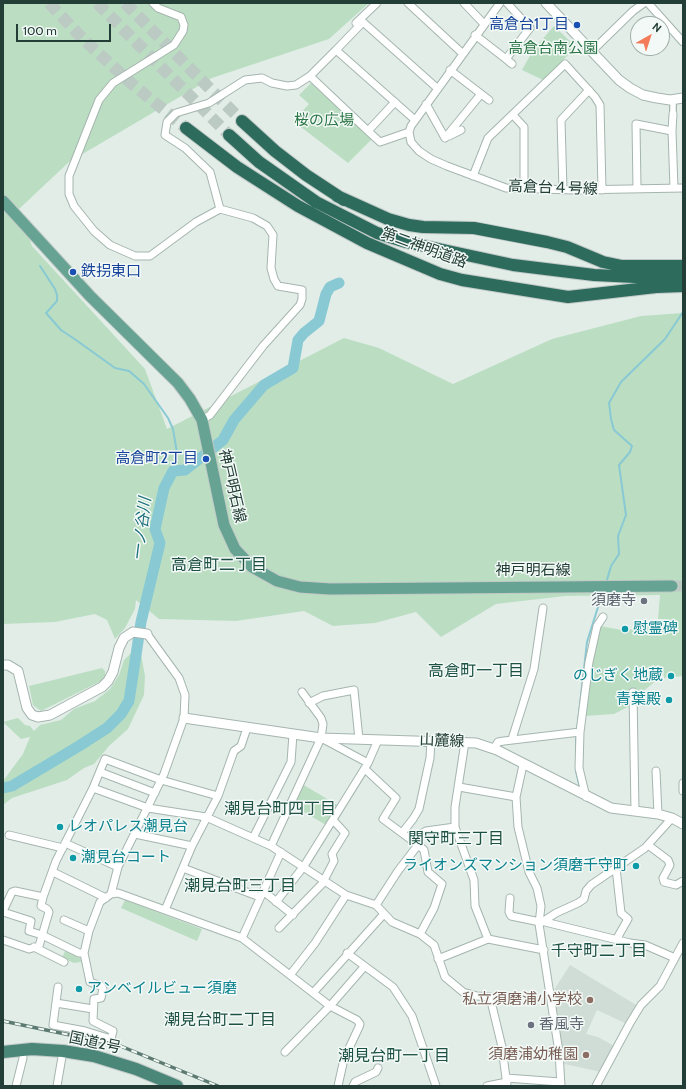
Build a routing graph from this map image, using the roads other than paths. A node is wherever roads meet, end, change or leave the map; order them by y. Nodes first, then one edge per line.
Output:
1 (153, 3) edge
2 (377, 3) edge
3 (408, 3) edge
4 (464, 3) edge
5 (500, 3) edge
6 (507, 3) edge
7 (546, 3) edge
8 (644, 3) edge
9 (648, 3) edge
10 (484, 24) junction
11 (354, 30) junction
12 (475, 35) junction
13 (683, 42) edge
14 (336, 50) junction
15 (592, 51) junction
16 (462, 53) junction
17 (506, 59) junction
18 (512, 64) dead end
19 (450, 70) junction
20 (310, 76) junction
21 (437, 88) junction
22 (589, 90) junction
23 (481, 94) junction
24 (683, 98) edge
25 (489, 100) dead end
26 (395, 102) junction
27 (426, 104) junction
28 (673, 104) dead end
29 (673, 114) joint
30 (512, 115) junction
31 (415, 120) junction
32 (242, 122) tunnel mouth
33 (186, 128) tunnel mouth
34 (461, 130) dead end
35 (368, 131) junction
36 (672, 131) junction
37 (409, 132) junction
38 (229, 135) tunnel mouth
39 (445, 138) junction
40 (473, 176) junction
41 (637, 188) junction
42 (674, 188) junction
43 (683, 188) edge
44 (524, 189) junction
45 (563, 190) junction
46 (602, 190) junction
47 (337, 196) junction
48 (3, 202) edge
49 (220, 209) junction
50 (462, 254) junction
51 (683, 266) edge
52 (683, 276) edge
53 (655, 277) junction
54 (683, 286) edge
55 (202, 420) junction
56 (672, 586) tunnel mouth
57 (543, 608) dead end
58 (603, 617) dead end
59 (147, 634) joint
60 (3, 665) edge
61 (302, 692) dead end
62 (632, 692) dead end
63 (310, 703) junction
64 (184, 718) junction
65 (247, 728) junction
66 (578, 732) junction
67 (293, 734) junction
68 (321, 738) junction
69 (359, 739) junction
70 (512, 739) junction
71 (378, 740) junction
72 (432, 740) junction
73 (465, 742) junction
74 (497, 750) junction
75 (523, 764) junction
76 (367, 766) junction
77 (656, 771) dead end
78 (100, 772) junction
79 (161, 780) junction
80 (683, 783) edge
81 (459, 787) junction
82 (93, 788) junction
83 (683, 791) edge
84 (155, 793) junction
85 (218, 796) junction
86 (516, 797) junction
87 (586, 797) junction
88 (148, 808) junction
89 (635, 811) junction
90 (658, 814) junction
91 (206, 817) junction
92 (672, 818) junction
93 (333, 820) junction
94 (683, 824) edge
95 (455, 827) junction
96 (402, 833) junction
97 (135, 834) junction
98 (9, 835) dead end
99 (253, 838) junction
100 (411, 840) junction
101 (64, 845) junction
102 (418, 845) junction
103 (648, 845) junction
104 (192, 846) junction
105 (271, 846) junction
106 (281, 852) junction
107 (304, 866) junction
108 (118, 867) junction
109 (183, 868) junction
110 (616, 868) junction
111 (53, 872) junction
112 (322, 880) junction
113 (683, 881) edge
114 (261, 894) junction
115 (346, 895) junction
116 (108, 896) junction
117 (43, 897) junction
118 (510, 898) dead end
119 (276, 902) junction
120 (376, 905) junction
121 (165, 910) junction
122 (3, 911) edge
123 (383, 914) junction
124 (293, 915) junction
125 (64, 920) dead end
126 (542, 923) junction
127 (279, 928) dead end
128 (89, 931) junction
129 (420, 934) junction
130 (42, 935) junction
131 (242, 938) junction
132 (488, 939) junction
133 (3, 940) edge
134 (616, 940) junction
135 (683, 943) edge
136 (34, 947) junction
137 (544, 950) junction
138 (84, 953) junction
139 (346, 953) junction
140 (675, 958) junction
141 (438, 959) junction
142 (64, 962) dead end
143 (364, 967) junction
144 (290, 975) junction
145 (58, 987) dead end
146 (313, 993) junction
147 (56, 1003) junction
148 (330, 1006) junction
149 (93, 1009) junction
150 (3, 1052) edge
151 (63, 1052) junction
152 (285, 1052) dead end
153 (23, 1058) dead end
154 (378, 1068) dead end
155 (507, 1082) edge
156 (561, 1084) edge
157 (16, 1086) edge
158 (56, 1086) edge
159 (177, 1086) edge
160 (338, 1086) edge
161 (353, 1086) edge
162 (436, 1086) edge
163 (487, 1086) edge
164 (596, 1086) edge

1 - 49 street
2 - 11 street
3 - 16 street
4 - 10 street
5 - 10 street
6 - 17 street
7 - 15 street
8 - 15 street
9 - 13 street
10 - 12 street
11 - 14 street
11 - 21 street
12 - 16 street
12 - 17 street
14 - 20 street
14 - 26 street
15 - 24 street
16 - 19 street
17 - 18 street
19 - 21 street
19 - 23 street
20 - 35 street
20 - 49 street
21 - 27 street
22 - 30 street
22 - 45 street
22 - 46 street
23 - 25 street
23 - 39 street
26 - 31 street
26 - 35 street
27 - 31 street
27 - 39 street
28 - 29 street
29 - 36 street
30 - 40 street
30 - 44 street
31 - 37 street
32 - 47 highway, 第二神明道路
33 - 53 highway, 第二神明道路
34 - 39 street
35 - 37 street
36 - 41 street
36 - 42 street
37 - 40 street, 高倉台４号線
38 - 50 highway, 第二神明道路
40 - 44 street, 高倉台４号線
41 - 42 street, 高倉台４号線
41 - 46 street, 高倉台４号線
42 - 43 street, 高倉台４号線
44 - 45 street, 高倉台４号線
45 - 46 street, 高倉台４号線
47 - 50 highway, 第二神明道路
47 - 53 highway
48 - 55 main road, 神戸明石線
49 - 55 street
50 - 53 highway, 第二神明道路
51 - 53 highway
52 - 53 highway, 第二神明道路
53 - 54 highway, 第二神明道路
55 - 56 main road, 神戸明石線
57 - 70 street
58 - 66 street
59 - 60 street
59 - 64 street
61 - 63 street
62 - 89 street
63 - 68 street
63 - 69 street
64 - 65 street, 山麓線
64 - 79 street
65 - 67 street, 山麓線
65 - 85 street
66 - 70 street
66 - 87 street
67 - 68 street, 山麓線
67 - 99 street
68 - 69 street, 山麓線
68 - 76 street
68 - 105 street
69 - 71 street, 山麓線
70 - 74 street
71 - 72 street, 山麓線
71 - 76 street
72 - 73 street, 山麓線
72 - 96 street
73 - 74 street, 山麓線
73 - 81 street
74 - 75 street, 山麓線
75 - 86 street
75 - 87 street, 山麓線
76 - 93 street
76 - 96 street
77 - 90 street
78 - 79 street
78 - 82 street
78 - 84 street
79 - 84 street
79 - 85 street
80 - 83 street
81 - 86 street
81 - 95 street
82 - 88 street
82 - 101 street
84 - 88 street
85 - 91 street
86 - 126 street
87 - 89 street, 山麓線
88 - 91 street
88 - 97 street
89 - 90 street, 山麓線
90 - 92 street, 山麓線
91 - 99 street
91 - 104 street
92 - 94 street, 山麓線
92 - 103 street
93 - 107 street
93 - 112 street
95 - 100 street
95 - 132 street
96 - 100 street
97 - 104 street
97 - 108 street
98 - 101 street
99 - 105 street
100 - 102 street
101 - 108 street
101 - 111 street
102 - 120 street
102 - 129 street
103 - 110 street
103 - 113 street
104 - 109 street
105 - 106 street
106 - 107 street
106 - 114 street
107 - 112 street
107 - 119 street
108 - 116 street
109 - 114 street
109 - 121 street
110 - 126 street
110 - 134 street
111 - 116 street
111 - 117 street
112 - 115 street
112 - 124 street
114 - 119 street
114 - 131 street
115 - 120 street
115 - 144 street
116 - 121 street
116 - 128 street
117 - 122 street
117 - 130 street
118 - 126 street
119 - 124 street
120 - 123 street
121 - 131 street
122 - 130 street
123 - 129 street
123 - 139 street
124 - 127 street
125 - 128 street
126 - 134 street
126 - 137 street
128 - 138 street
129 - 141 street
130 - 136 street
130 - 138 street
131 - 144 street
132 - 137 street
132 - 141 street
133 - 136 street
134 - 140 street
135 - 140 street
136 - 142 street
137 - 156 street
138 - 149 street
139 - 143 street
139 - 146 street
140 - 164 street
141 - 155 street
143 - 148 street
143 - 162 street
144 - 146 street
145 - 147 street
146 - 148 street
147 - 149 street
147 - 149 street
148 - 152 street
148 - 160 street
150 - 151 highway, 国道2号
151 - 158 street
151 - 159 highway, 国道2号
153 - 157 street
154 - 161 street
155 - 156 street
155 - 163 street

